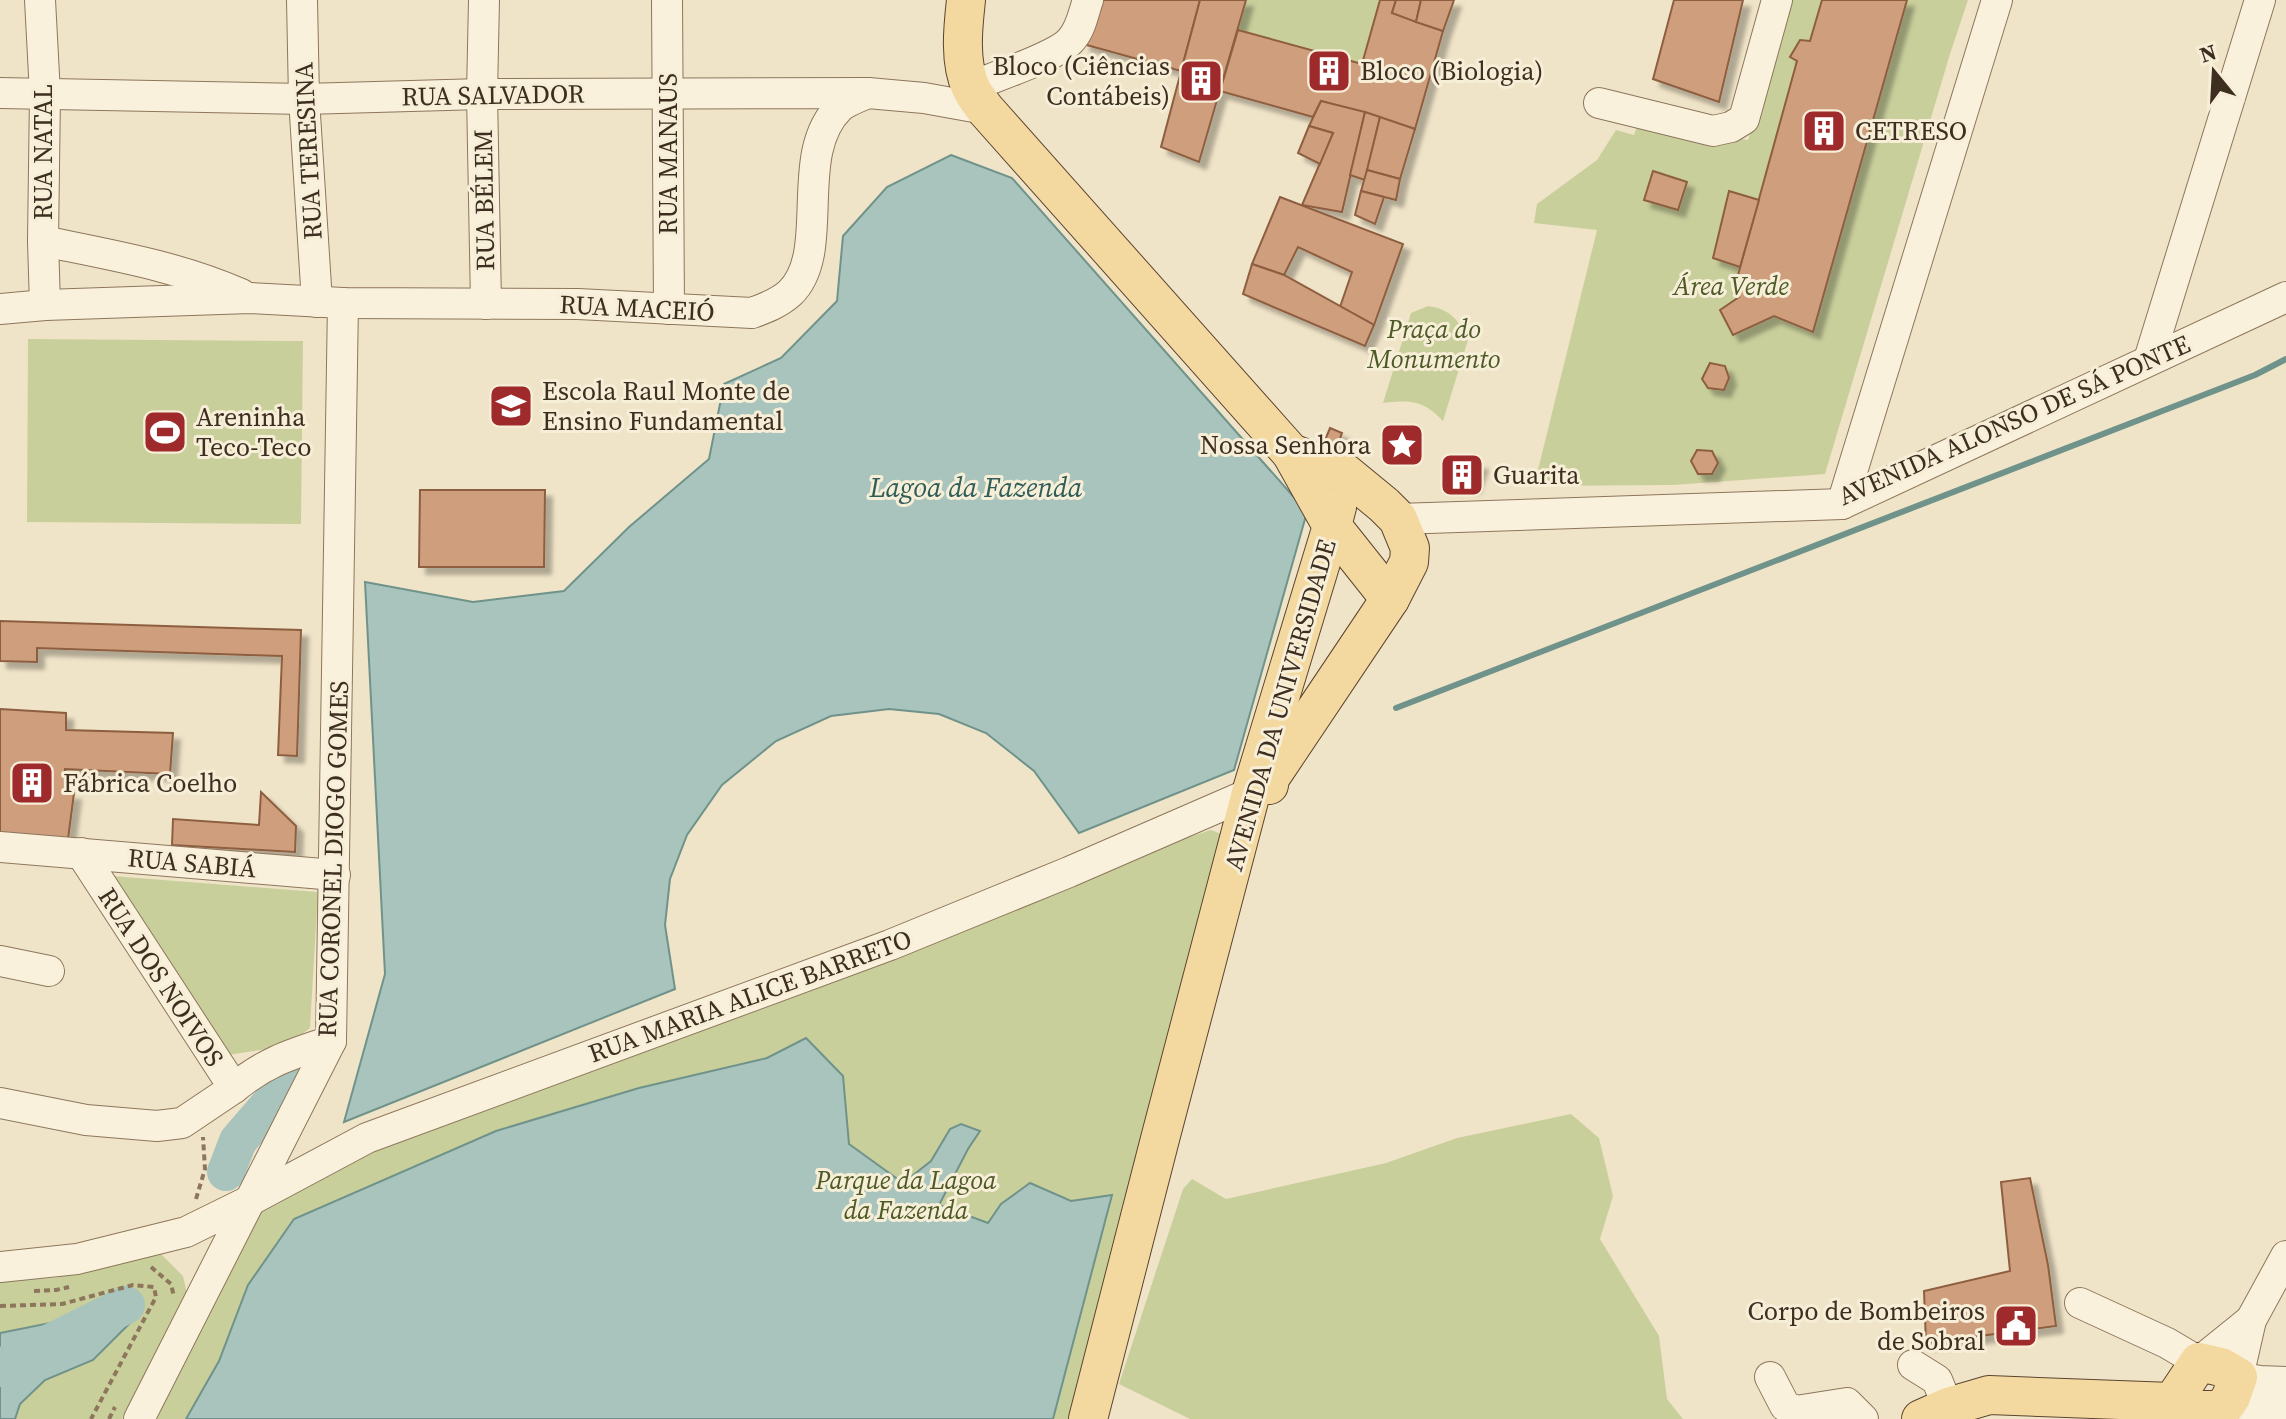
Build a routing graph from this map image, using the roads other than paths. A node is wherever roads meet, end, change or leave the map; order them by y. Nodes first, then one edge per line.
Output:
1 (40, 0) edge
2 (302, 0) edge
3 (484, 0) edge
4 (667, 0) edge
5 (966, 0) edge
6 (1088, 0) edge
7 (1777, 0) edge
8 (1997, 0) edge
9 (2260, 0) edge
10 (0, 93) edge
11 (868, 93) junction
12 (45, 94) junction
13 (482, 94) junction
14 (666, 94) junction
15 (978, 98) junction
16 (304, 99) junction
17 (1599, 103) dead end
18 (43, 241) junction
19 (2286, 297) edge
20 (250, 298) junction
21 (330, 302) junction
22 (486, 304) junction
23 (45, 305) junction
24 (0, 309) edge
25 (669, 309) junction
26 (2149, 360) junction
27 (1291, 453) junction
28 (1345, 473) junction
29 (1842, 504) junction
30 (1398, 519) junction
31 (1332, 526) junction
32 (1390, 599) junction
33 (1251, 793) junction
34 (0, 847) edge
35 (81, 853) junction
36 (335, 875) junction
37 (0, 961) edge
38 (49, 971) dead end
39 (331, 1041) junction
40 (234, 1088) junction
41 (0, 1103) edge
42 (251, 1200) junction
43 (2286, 1256) edge
44 (0, 1267) edge
45 (2080, 1303) dead end
46 (2251, 1320) junction
47 (2199, 1362) junction
48 (1913, 1365) dead end
49 (1770, 1377) dead end
50 (2286, 1382) edge
51 (2225, 1402) edge
52 (2286, 1409) edge
53 (2166, 1410) edge
54 (128, 1412) edge
55 (1934, 1413) edge
56 (1088, 1419) edge
57 (1106, 1419) edge
58 (1863, 1419) edge

1 - 12 street, RUA NATAL
2 - 16 street, RUA TERESINA
3 - 13 street, RUA BÉLEM
4 - 14 street, RUA MANAUS
5 - 15 main road
6 - 15 street
7 - 17 street
8 - 29 street
9 - 26 street
10 - 12 street, RUA SALVADOR
11 - 14 street, RUA SALVADOR
11 - 15 street, RUA SALVADOR
11 - 25 street, RUA MACEIÓ
12 - 16 street, RUA SALVADOR
12 - 18 street, RUA NATAL
13 - 14 street, RUA SALVADOR
13 - 16 street, RUA SALVADOR
13 - 22 street, RUA BÉLEM
14 - 25 street, RUA MANAUS
15 - 27 main road, AVENIDA DA UNIVERSIDADE
16 - 21 street, RUA TERESINA
18 - 20 street, RUA MACEIÓ
18 - 23 street, RUA NATAL
19 - 26 street, AVENIDA ALONSO DE SÁ PONTE
20 - 21 street, RUA MACEIÓ
20 - 23 street, RUA MACEIÓ
21 - 22 street, RUA MACEIÓ
21 - 36 street, RUA CORONEL DIOGO GOMES
22 - 25 street, RUA MACEIÓ
23 - 24 street, RUA MACEIÓ
26 - 29 street, AVENIDA ALONSO DE SÁ PONTE
27 - 28 main road
27 - 31 main road, AVENIDA DA UNIVERSIDADE
28 - 30 main road
28 - 31 main road
29 - 30 street, AVENIDA ALONSO DE SÁ PONTE
30 - 32 main road, AVENIDA DA UNIVERSIDADE
31 - 32 main road
31 - 33 main road, AVENIDA DA UNIVERSIDADE
32 - 57 main road, AVENIDA DA UNIVERSIDADE
33 - 42 street, RUA MARIA ALICE BARRETO
33 - 56 main road, AVENIDA DA UNIVERSIDADE
34 - 35 street, RUA SABIÁ
35 - 36 street, RUA SABIÁ
35 - 40 street, RUA DOS NOIVOS
36 - 39 street, RUA CORONEL DIOGO GOMES
37 - 38 street
39 - 40 street
39 - 42 street, RUA CORONEL DIOGO GOMES
40 - 41 street, RUA DOS NOIVOS
42 - 44 street, RUA MARIA ALICE BARRETO
42 - 54 street, RUA CORONEL DIOGO GOMES
43 - 46 street
45 - 47 street
46 - 47 street
46 - 51 street
47 - 51 main road
47 - 53 main road
48 - 55 street
49 - 58 street
50 - 51 street
51 - 52 street
51 - 53 main road
53 - 55 main road

